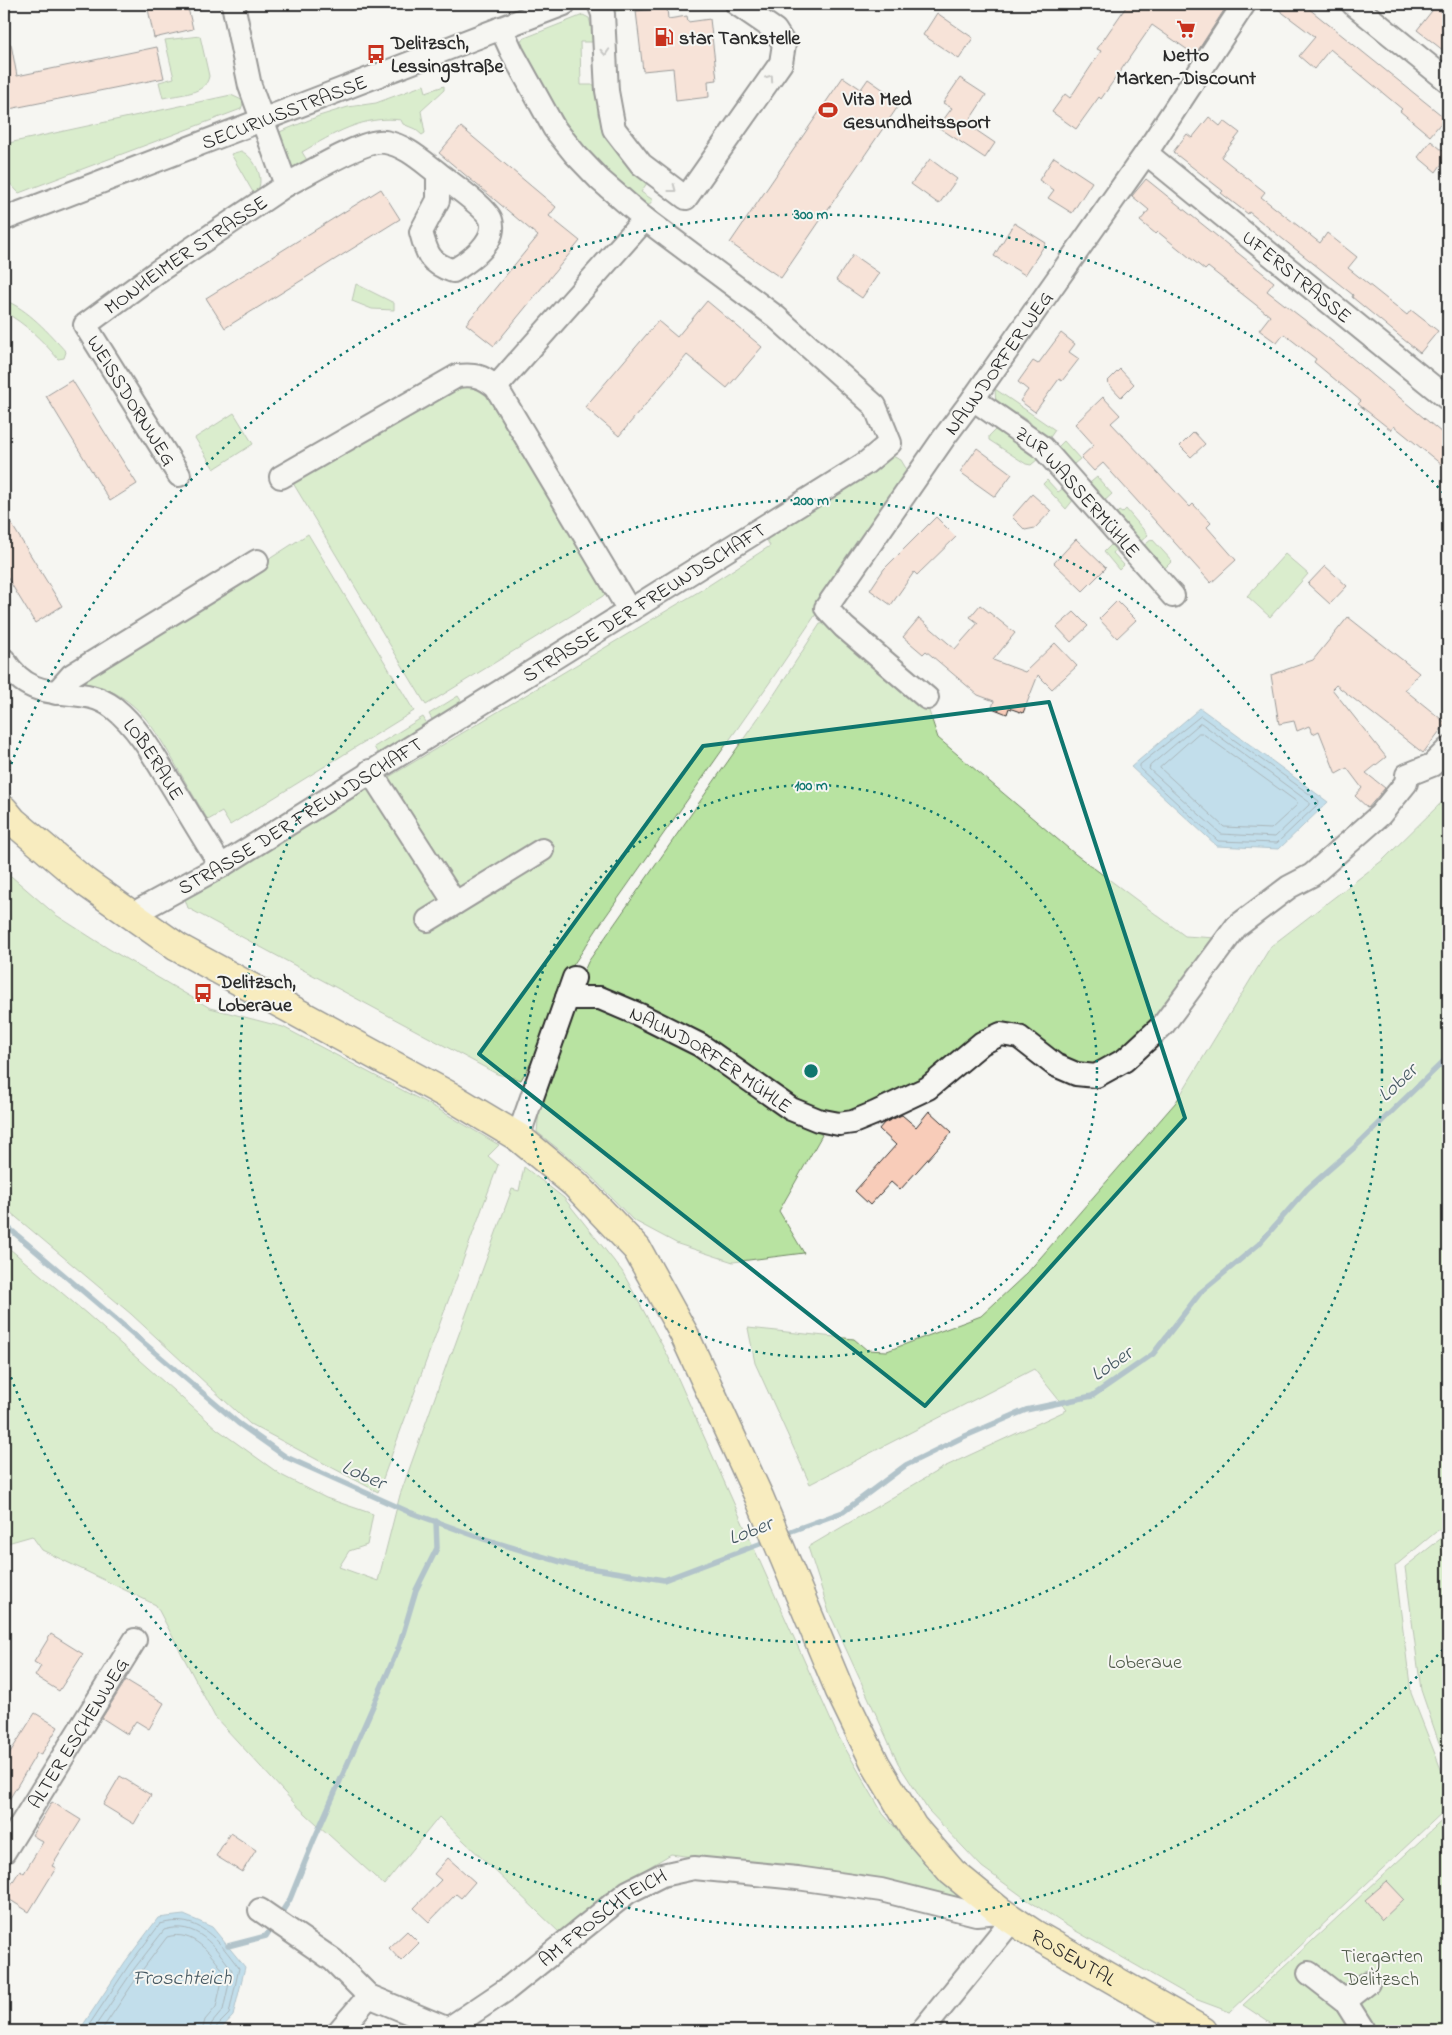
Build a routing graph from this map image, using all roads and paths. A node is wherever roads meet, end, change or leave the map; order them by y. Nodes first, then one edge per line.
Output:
1 (233, 4) edge
2 (564, 4) edge
3 (599, 4) edge
4 (737, 4) edge
5 (1244, 4) edge
6 (1353, 4) edge
7 (501, 28) junction
8 (1448, 81) edge
9 (261, 120) junction
10 (1146, 152) junction
11 (438, 173) dead end
12 (286, 185) junction
13 (4, 219) edge
14 (645, 219) junction
15 (85, 325) joint
16 (496, 387) junction
17 (973, 399) junction
18 (1448, 399) edge
19 (179, 475) dead end
20 (281, 477) dead end
21 (257, 561) dead end
22 (1173, 596) dead end
23 (629, 610) junction
24 (4, 660) edge
25 (56, 693) junction
26 (927, 698) dead end
27 (1448, 749) edge
28 (370, 771) junction
29 (4, 810) edge
30 (542, 850) dead end
31 (221, 866) junction
32 (455, 903) junction
33 (131, 915) junction
34 (428, 920) dead end
35 (574, 978) dead end
36 (567, 998) junction
37 (518, 1137) junction
38 (135, 1640) dead end
39 (4, 1852) edge
40 (1006, 1916) junction
41 (270, 1918) dead end
42 (1308, 1973) dead end
43 (1368, 1984) dead end
44 (369, 1996) junction
45 (1346, 2001) junction
46 (339, 2031) edge
47 (922, 2031) edge
48 (1203, 2031) edge
49 (1361, 2031) edge

1 - 9 street, MONHEIMER STRASSE
2 - 7 street, SECURIUSSTRASSE
3 -> 4 street
5 - 10 street, NAUNDORFER WEG
6 - 8 street
7 - 9 street, SECURIUSSTRASSE
7 - 14 street, STRASSE DER FREUNDSCHAFT
9 - 12 street, MONHEIMER STRASSE
9 - 13 street, SECURIUSSTRASSE
10 - 17 street, NAUNDORFER WEG
10 - 18 street, UFERSTRASSE
11 - 12 street, MONHEIMER STRASSE
12 - 15 street, MONHEIMER STRASSE
14 - 16 street
14 - 23 street, STRASSE DER FREUNDSCHAFT
15 - 19 street, WEISSDORNWEG
16 - 20 street
16 - 23 street
17 - 22 street, ZUR WASSERMÜHLE
17 - 26 street, NAUNDORFER WEG
21 - 25 street
23 - 28 street, STRASSE DER FREUNDSCHAFT
24 - 25 street, LOBERAUE
25 - 31 street, LOBERAUE
27 - 36 street, NAUNDORFER MÜHLE
28 - 31 street, STRASSE DER FREUNDSCHAFT
28 - 32 street
29 - 33 main road, ROSENTAL
30 - 32 street
31 - 33 street, STRASSE DER FREUNDSCHAFT
32 - 34 street
33 - 37 main road, ROSENTAL
35 - 36 street
36 - 37 street
37 - 40 main road, ROSENTAL
38 - 39 street, ALTER ESCHENWEG
40 - 44 street, AM FROSCHTEICH
40 - 47 street
40 - 48 main road, ROSENTAL
41 - 44 street, AM FROSCHTEICH
42 - 45 street
43 - 45 street
44 - 46 street
45 - 49 street

